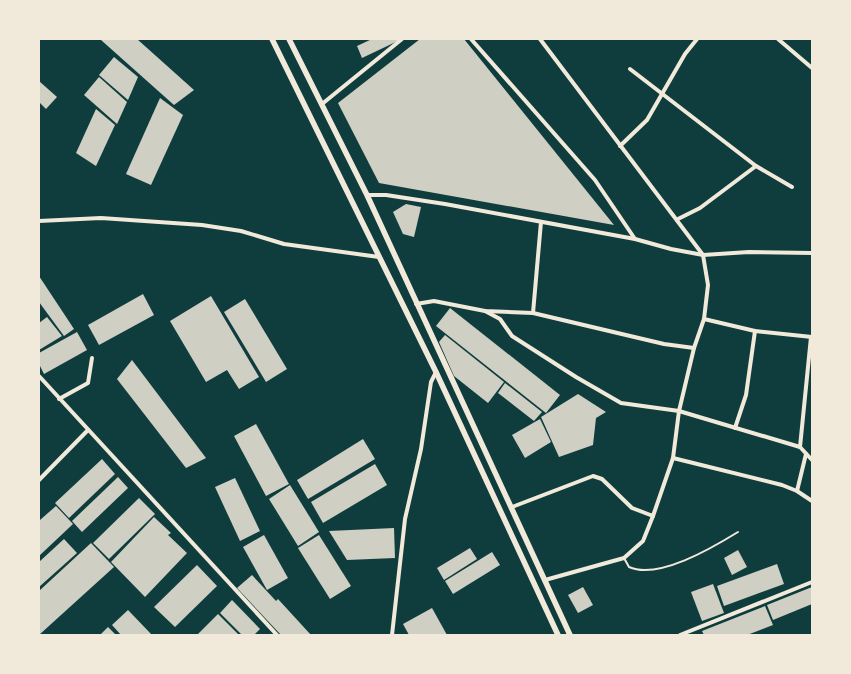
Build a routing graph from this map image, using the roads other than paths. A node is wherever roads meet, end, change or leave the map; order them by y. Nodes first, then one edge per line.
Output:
1 (272, 39) edge
2 (288, 39) edge
3 (402, 39) edge
4 (471, 39) edge
5 (540, 39) edge
6 (697, 39) edge
7 (778, 39) edge
8 (812, 68) edge
9 (630, 69) dead end
10 (662, 93) junction
11 (322, 104) junction
12 (620, 146) junction
13 (756, 166) junction
14 (792, 186) dead end
15 (367, 195) junction
16 (678, 219) junction
17 (39, 221) edge
18 (541, 222) junction
19 (635, 239) junction
20 (811, 253) edge
21 (702, 254) junction
22 (379, 257) junction
23 (812, 260) edge
24 (416, 304) junction
25 (485, 311) junction
26 (533, 313) junction
27 (704, 320) junction
28 (755, 331) junction
29 (812, 337) edge
30 (694, 348) junction
31 (92, 358) dead end
32 (436, 372) junction
33 (39, 376) edge
34 (59, 399) junction
35 (678, 411) junction
36 (735, 428) junction
37 (88, 430) junction
38 (800, 447) junction
39 (806, 454) junction
40 (673, 458) junction
41 (812, 460) edge
42 (39, 480) edge
43 (797, 491) junction
44 (812, 501) edge
45 (512, 507) junction
46 (653, 516) junction
47 (738, 532) dead end
48 (624, 558) junction
49 (545, 580) junction
50 (812, 582) edge
51 (276, 635) edge
52 (392, 635) edge
53 (558, 635) edge
54 (570, 635) edge
55 (680, 635) edge

1 - 22 main road
2 - 11 main road
3 - 11 street
4 - 19 street
5 - 12 street
6 - 10 street
7 - 8 street
9 - 10 street
10 - 12 street
10 - 13 street
11 - 15 main road
12 - 16 street
13 - 14 street
13 - 16 street
15 - 18 street
15 - 24 main road
16 - 21 street
17 - 22 street
18 - 19 street
18 - 26 street
19 - 21 street
20 - 21 street
20 - 23 street
21 - 27 street
22 - 32 main road
24 - 25 street
24 - 45 main road
25 - 26 street
25 - 35 street
26 - 30 street
27 - 28 street
27 - 30 street
28 - 29 street
28 - 36 street
29 - 38 street
30 - 35 street
31 - 34 street
32 - 52 street
32 - 53 main road
33 - 34 street
34 - 37 street
35 - 36 street
35 - 40 street
36 - 38 street
37 - 42 street
37 - 51 street
38 - 39 street
39 - 41 street
39 - 43 street
40 - 43 street
40 - 46 street
43 - 44 street
45 - 46 street
45 - 49 main road
46 - 48 street
47 - 48 lane
48 - 49 street
49 - 54 main road
50 - 55 street

